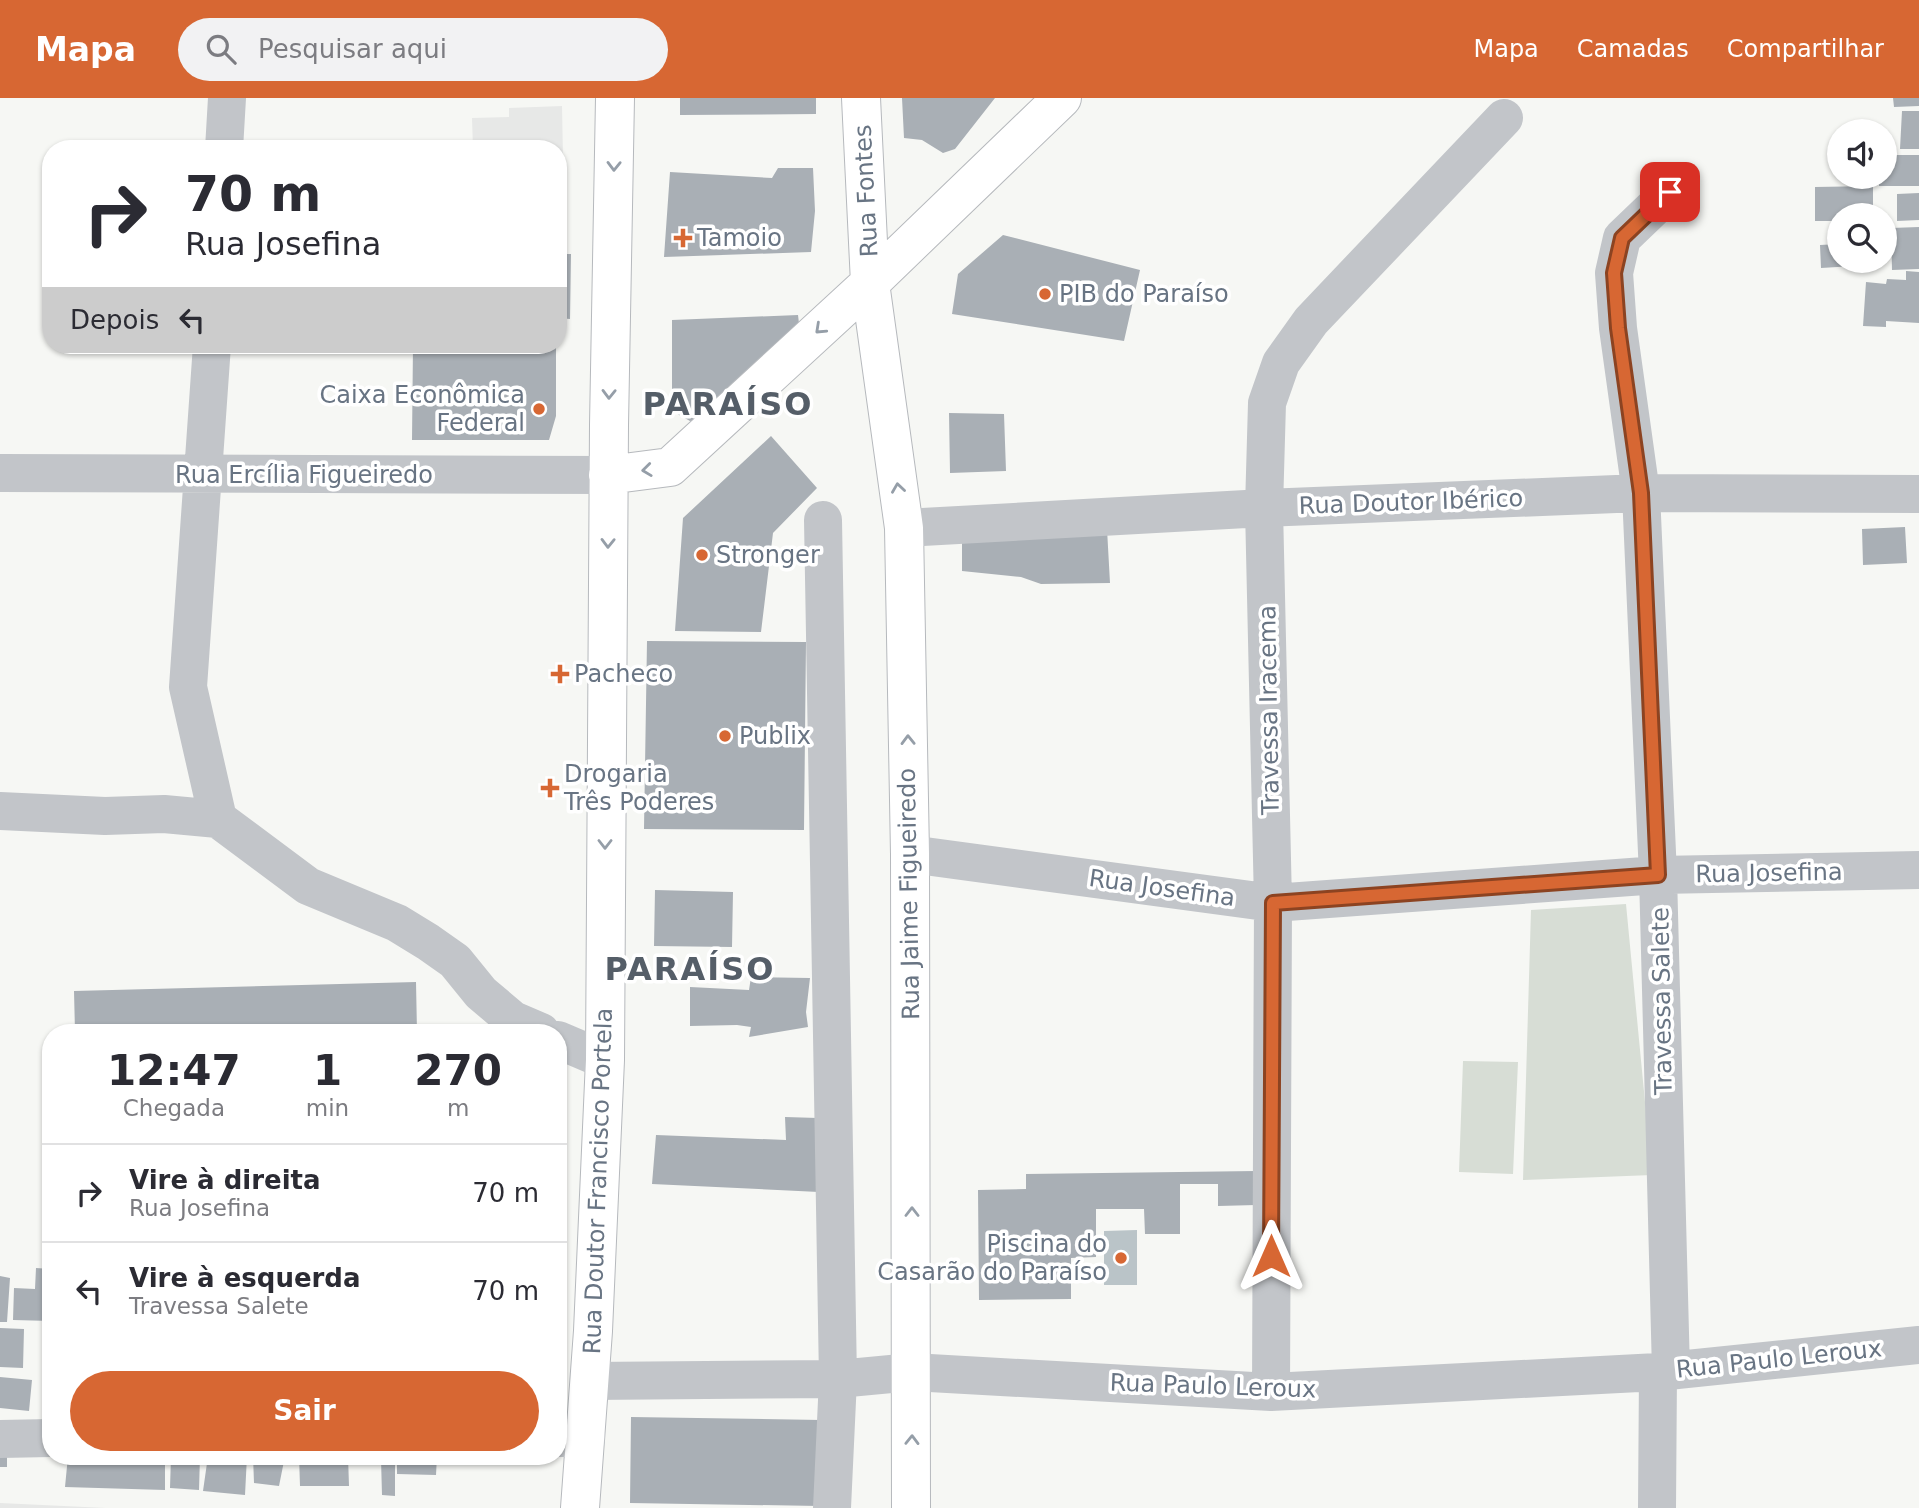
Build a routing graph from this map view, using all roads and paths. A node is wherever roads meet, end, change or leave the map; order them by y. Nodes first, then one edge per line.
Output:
1 (227, 98) edge
2 (615, 98) edge
3 (861, 98) edge
4 (1062, 98) edge
5 (1504, 118) dead end
6 (225, 140) edge
7 (1670, 192) dead end
8 (870, 283) junction
9 (211, 354) edge
10 (0, 473) edge
11 (608, 475) junction
12 (204, 476) junction
13 (1641, 493) junction
14 (1919, 494) edge
15 (1264, 508) junction
16 (823, 520) dead end
17 (904, 528) junction
18 (0, 810) edge
19 (218, 819) junction
20 (910, 854) junction
21 (1919, 870) edge
22 (1658, 875) junction
23 (1273, 903) junction
24 (522, 1024) edge
25 (567, 1044) edge
26 (605, 1060) junction
27 (1919, 1345) edge
28 (1664, 1371) junction
29 (912, 1372) junction
30 (838, 1379) junction
31 (590, 1381) junction
32 (1271, 1392) junction
33 (42, 1438) edge
34 (572, 1438) edge
35 (0, 1439) edge
36 (580, 1508) edge
37 (832, 1508) edge
38 (911, 1508) edge
39 (1657, 1508) edge

1 - 6 street
2 -> 11 main road, Rua Doutor Francisco Portela
3 - 8 main road, Rua Fontes
4 - 8 main road
5 - 15 street, Travessa Iracema
7 - 13 street, Travessa Salete
8 -> 11 main road
17 -> 8 main road, Rua Jaime Figueiredo
9 - 12 street
10 - 12 street, Rua Ercília Figueiredo
11 - 12 street, Rua Ercília Figueiredo
11 -> 26 main road, Rua Doutor Francisco Portela
12 - 19 street
13 - 14 street, Rua Doutor Ibérico
13 - 15 street, Rua Doutor Ibérico
13 - 22 street, Travessa Salete
15 - 17 street, Rua Doutor Ibérico
15 - 23 street, Travessa Iracema
16 - 30 street
20 -> 17 main road, Rua Jaime Figueiredo
18 - 19 street
19 - 24 street
20 - 23 street, Rua Josefina
29 -> 20 main road, Rua Jaime Figueiredo
21 - 22 street, Rua Josefina
22 - 23 street, Rua Josefina
22 - 28 street, Travessa Salete
23 - 32 street, Travessa Iracema
25 - 26 street
26 - 31 main road, Rua Doutor Francisco Portela
27 - 28 street, Rua Paulo Leroux
28 - 32 street, Rua Paulo Leroux
28 - 39 street, Travessa Salete
29 - 30 street, Rua Paulo Leroux
29 - 32 street, Rua Paulo Leroux
38 -> 29 main road, Rua Jaime Figueiredo
30 - 31 street, Rua Paulo Leroux
30 - 37 street
31 - 34 main road, Rua Doutor Francisco Portela
33 - 35 street
34 - 36 main road, Rua Doutor Francisco Portela

